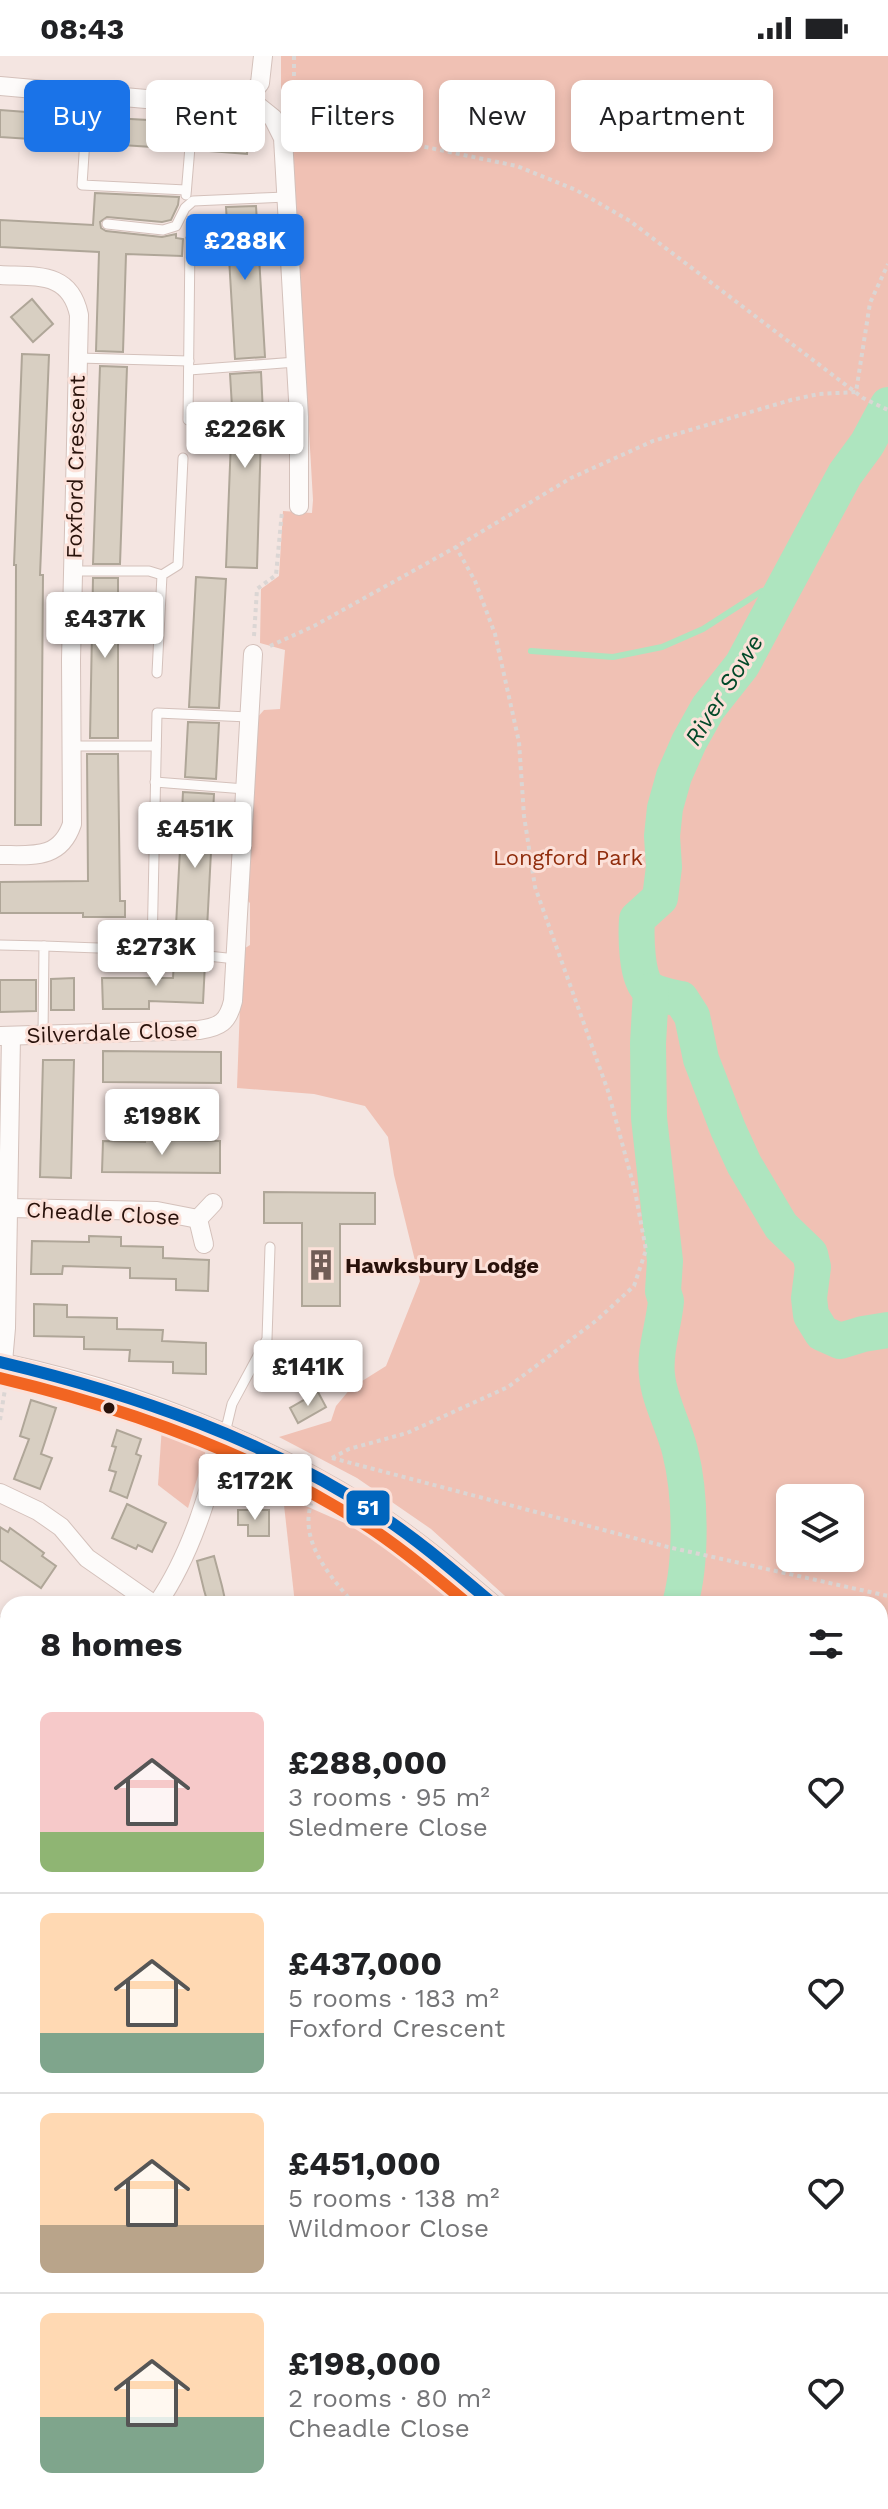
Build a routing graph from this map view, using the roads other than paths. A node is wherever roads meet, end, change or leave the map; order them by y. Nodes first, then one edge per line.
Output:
1 (263, 56) edge
2 (260, 80) edge
3 (0, 86) edge
4 (24, 88) edge
5 (265, 112) edge
6 (84, 152) edge
7 (189, 152) edge
8 (186, 190) junction
9 (286, 197) junction
10 (185, 208) junction
11 (107, 224) dead end
12 (190, 240) dead end
13 (0, 275) edge
14 (78, 358) junction
15 (296, 362) junction
16 (189, 366) junction
17 (188, 420) dead end
18 (183, 458) dead end
19 (299, 506) road end
20 (73, 571) junction
21 (162, 575) junction
22 (253, 654) road end
23 (157, 673) dead end
24 (249, 717) junction
25 (71, 746) junction
26 (156, 746) junction
27 (155, 782) junction
28 (245, 789) junction
29 (0, 855) edge
30 (0, 945) edge
31 (44, 946) junction
32 (152, 950) junction
33 (236, 959) junction
34 (43, 1035) junction
35 (6, 1036) edge
36 (213, 1203) dead end
37 (9, 1208) junction
38 (198, 1219) junction
39 (204, 1244) dead end
40 (270, 1247) dead end
41 (4, 1253) edge
42 (4, 1363) edge
43 (225, 1433) junction
44 (0, 1493) edge
45 (143, 1596) edge
46 (161, 1596) edge
47 (483, 1596) edge

1 - 2 street
3 - 4 street
5 - 9 street
6 - 8 lane
7 - 8 lane
8 - 10 lane
9 - 10 lane
9 - 15 street
10 - 11 lane
12 - 16 lane
13 - 14 street, Foxford Crescent
14 - 16 lane
14 - 20 street, Foxford Crescent
15 - 16 lane
15 - 19 street
16 - 17 lane
18 - 21 lane
20 - 21 lane
20 - 25 street, Foxford Crescent
21 - 23 lane
22 - 24 street
24 - 26 lane
24 - 28 street
25 - 26 lane
25 - 29 street, Foxford Crescent
26 - 27 lane
27 - 28 lane
27 - 32 lane
28 - 33 street
30 - 31 lane
31 - 32 lane
31 - 34 lane
32 - 33 lane
33 - 34 street, Silverdale Close
34 - 35 street, Silverdale Close
35 - 37 street, Cheadle Close
36 - 38 street, Cheadle Close
37 - 38 street, Cheadle Close
37 - 41 street, Cheadle Close
38 - 39 street, Cheadle Close
40 - 43 lane
41 - 42 street, Cheadle Close
42 - 43 street
43 - 46 street
43 - 47 street
44 - 45 street

